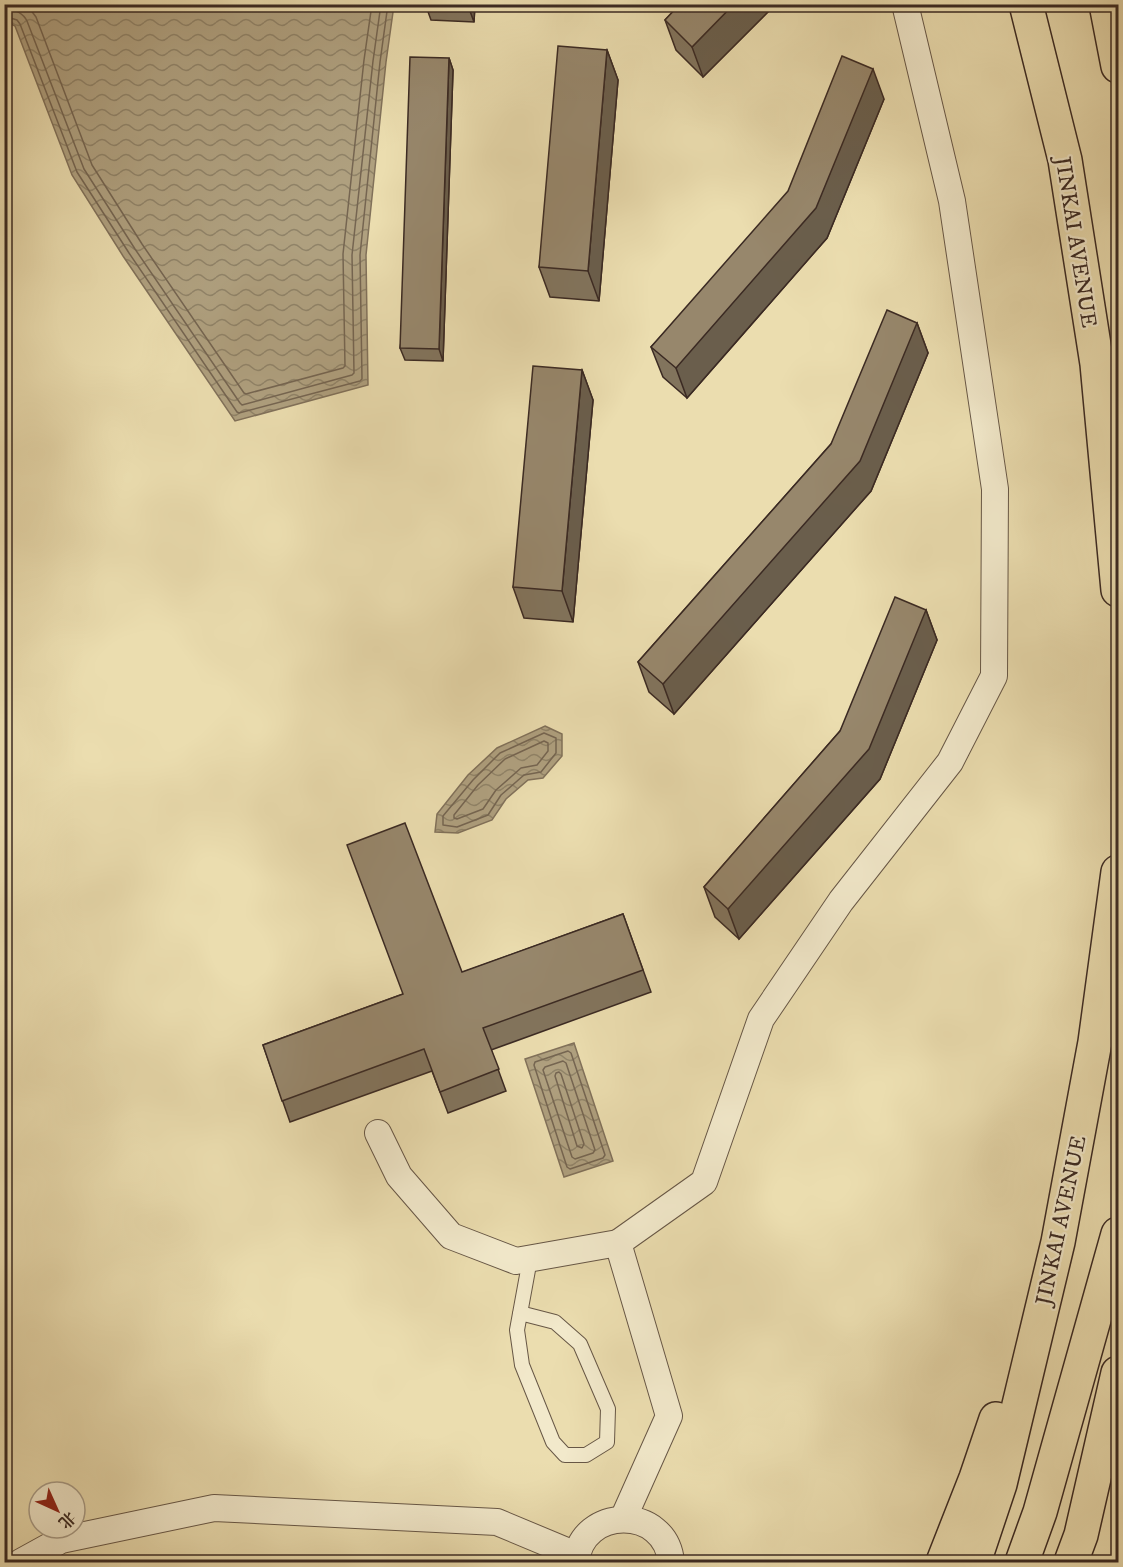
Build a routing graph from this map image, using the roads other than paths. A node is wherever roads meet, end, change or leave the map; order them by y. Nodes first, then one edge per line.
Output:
1 (905, 4) edge
2 (1026, 4) edge
3 (1106, 4) edge
4 (1119, 66) edge
5 (1119, 590) edge
6 (1119, 872) edge
7 (378, 1133) dead end
8 (1119, 1234) edge
9 (1059, 1242) junction
10 (618, 1243) junction
11 (530, 1259) junction
12 (520, 1313) junction
13 (1119, 1373) edge
14 (623, 1519) junction
15 (576, 1559) edge
16 (678, 1560) edge
17 (21, 1563) edge
18 (943, 1563) edge
19 (974, 1563) edge
20 (1022, 1563) edge
21 (1071, 1563) edge

1 - 10 street
2 - 5 main road, JINKAI AVENUE
3 - 4 main road
6 - 9 main road, JINKAI AVENUE
7 - 11 street
8 - 20 main road
9 - 18 main road
9 - 19 main road, JINKAI AVENUE
10 - 11 street
10 - 14 street
11 - 12 lane
12 - 12 lane
13 - 21 main road
14 - 15 street
14 - 16 street
15 - 17 street

